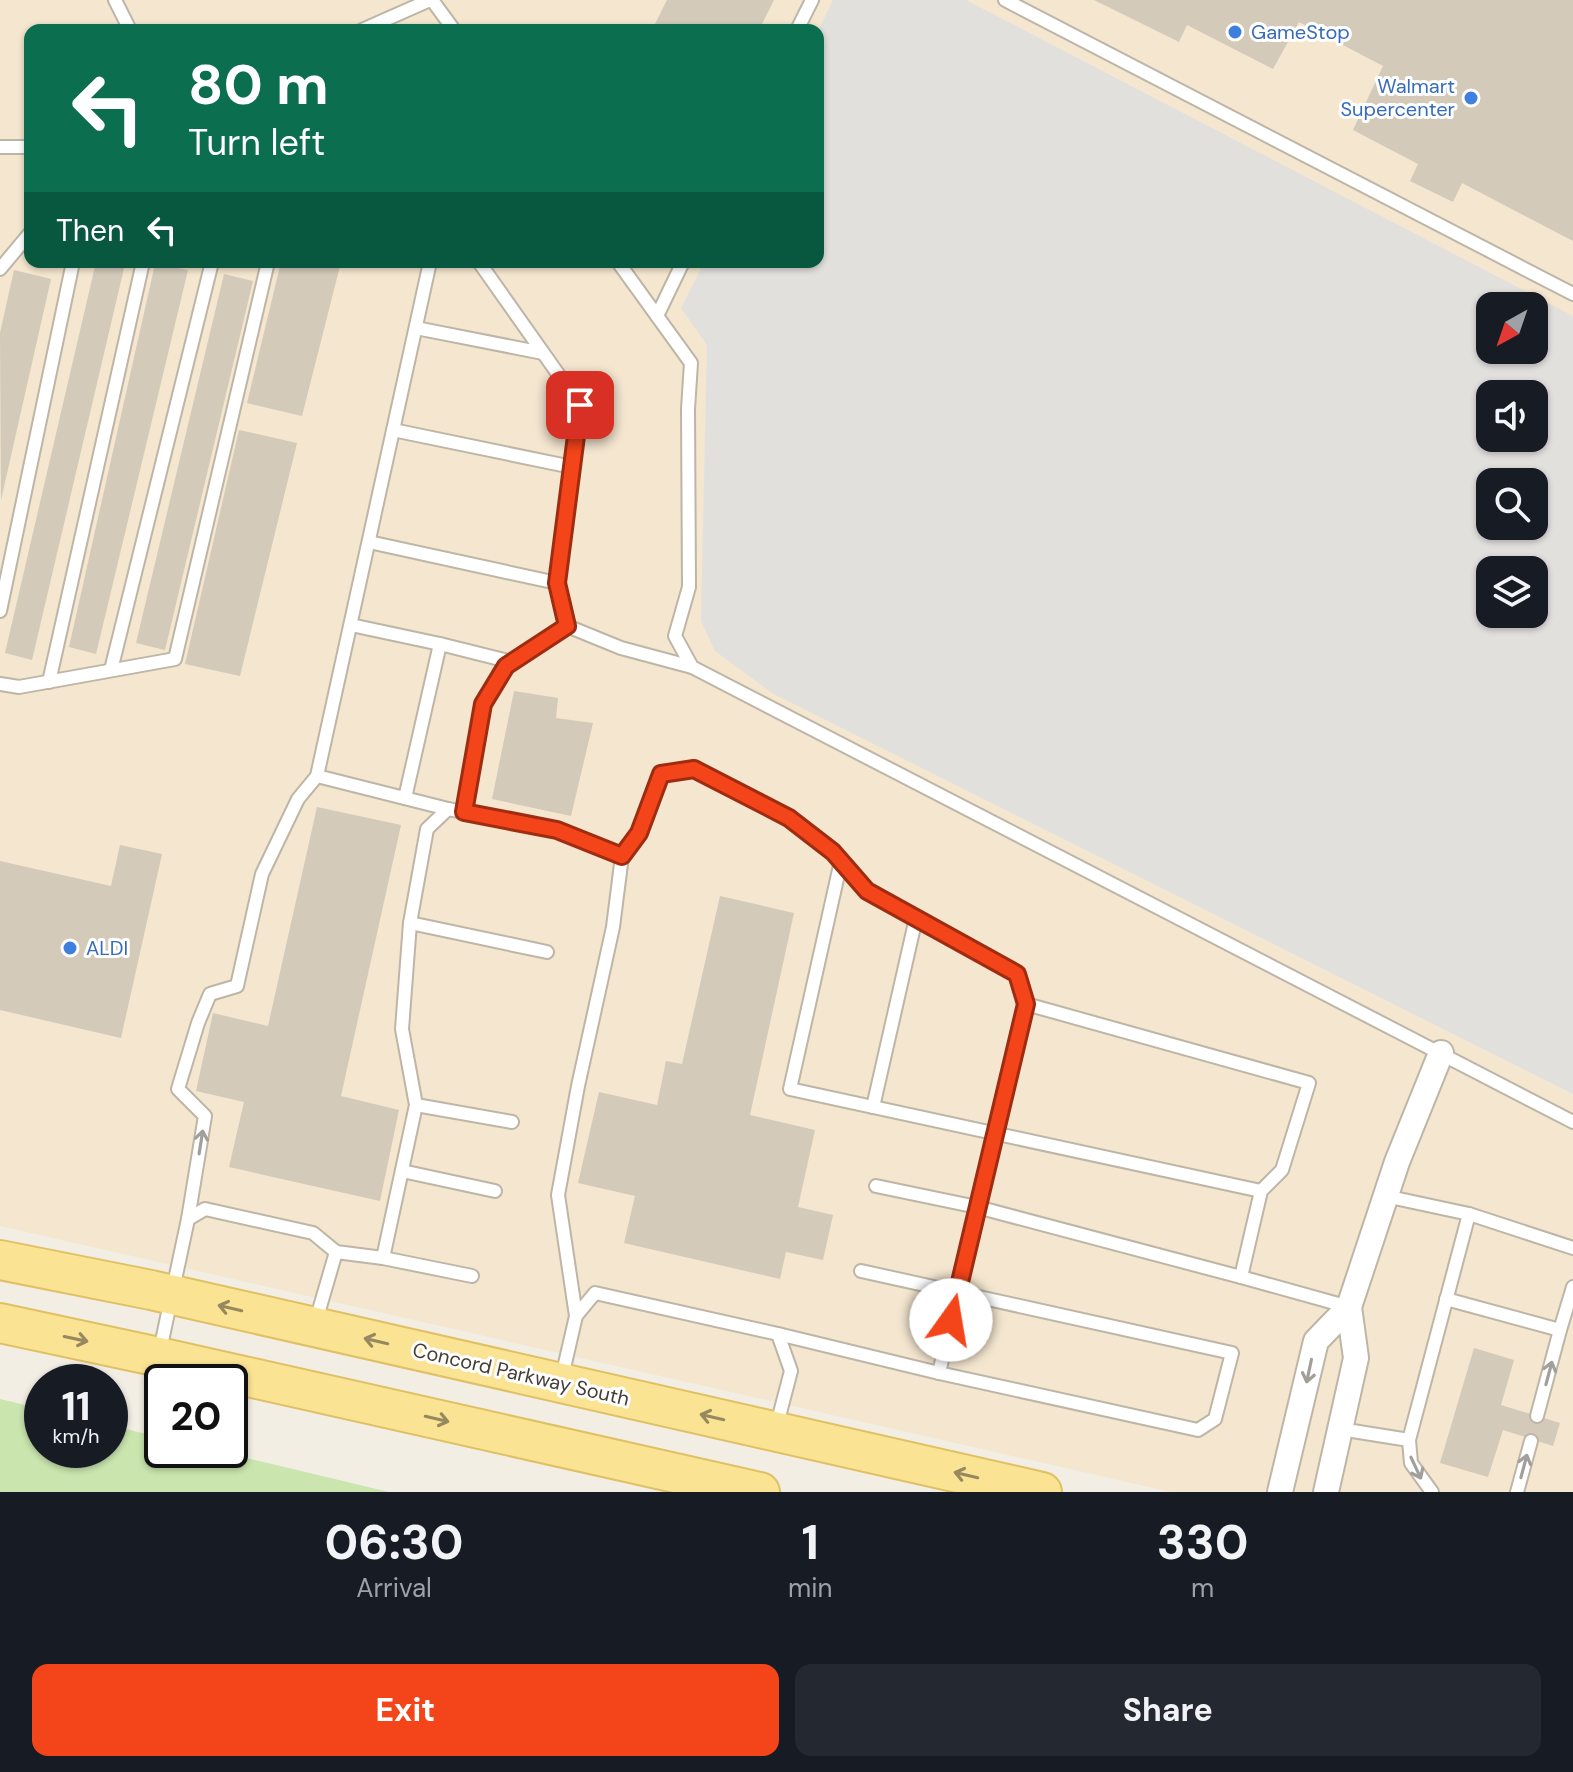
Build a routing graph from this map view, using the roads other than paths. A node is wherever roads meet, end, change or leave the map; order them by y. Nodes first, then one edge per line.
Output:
1 (115, 0) edge
2 (431, 0) edge
3 (812, 0) edge
4 (1005, 0) edge
5 (127, 24) edge
6 (376, 24) edge
7 (449, 24) edge
8 (800, 24) edge
9 (0, 147) edge
10 (24, 147) edge
11 (24, 240) edge
12 (72, 268) edge
13 (142, 268) edge
14 (211, 268) edge
15 (267, 268) edge
16 (429, 268) edge
17 (483, 268) edge
18 (622, 268) edge
19 (680, 268) edge
20 (0, 269) edge
21 (1573, 294) edge
22 (657, 316) junction
23 (416, 328) junction
24 (543, 353) junction
25 (393, 430) junction
26 (572, 467) junction
27 (369, 542) junction
28 (557, 583) junction
29 (0, 611) edge
30 (351, 625) junction
31 (567, 626) junction
32 (440, 644) junction
33 (512, 662) junction
34 (692, 667) junction
35 (111, 670) junction
36 (49, 682) junction
37 (0, 684) edge
38 (317, 776) junction
39 (405, 798) junction
40 (448, 809) junction
41 (464, 812) junction
42 (622, 856) junction
43 (841, 861) junction
44 (916, 918) junction
45 (410, 923) junction
46 (547, 952) dead end
47 (1026, 1004) junction
48 (1441, 1053) junction
49 (416, 1105) junction
50 (873, 1107) junction
51 (512, 1122) dead end
52 (1573, 1122) edge
53 (994, 1134) junction
54 (402, 1171) junction
55 (876, 1186) dead end
56 (495, 1191) dead end
57 (1261, 1191) junction
58 (1385, 1196) junction
59 (977, 1207) junction
60 (1469, 1214) junction
61 (188, 1219) junction
62 (1573, 1248) edge
63 (336, 1252) junction
64 (383, 1258) junction
65 (0, 1260) edge
66 (861, 1271) dead end
67 (472, 1276) dead end
68 (1241, 1277) junction
69 (1573, 1287) edge
70 (957, 1293) junction
71 (171, 1295) junction
72 (1446, 1299) junction
73 (1349, 1307) junction
74 (576, 1316) junction
75 (0, 1323) edge
76 (314, 1327) junction
77 (1560, 1330) junction
78 (778, 1334) junction
79 (159, 1357) junction
80 (939, 1373) junction
81 (561, 1383) junction
82 (1537, 1416) dead end
83 (1340, 1429) junction
84 (775, 1431) junction
85 (1409, 1440) junction
86 (1531, 1441) dead end
87 (760, 1492) edge
88 (1042, 1492) edge
89 (1280, 1492) edge
90 (1326, 1492) edge
91 (1432, 1492) edge
92 (1517, 1492) edge

1 - 5 lane
2 - 6 lane
2 - 7 lane
3 - 8 lane
4 - 21 lane
9 - 10 lane
11 - 20 lane
12 - 29 lane
13 - 36 lane
14 - 35 lane
15 - 35 lane
16 - 23 lane
17 - 24 lane
18 - 22 lane
19 - 22 lane
22 - 34 lane
23 - 24 lane
23 - 25 lane
24 - 26 lane
25 - 26 lane
25 - 27 lane
26 - 28 lane
27 - 28 lane
27 - 30 lane
28 - 31 lane
30 - 32 lane
30 - 38 lane
31 - 33 lane
31 - 34 lane
32 - 33 lane
32 - 39 lane
33 - 41 lane
34 - 48 lane
35 - 36 lane
36 - 37 lane
38 - 39 lane
61 -> 38 lane
39 - 40 lane
40 - 41 lane
40 - 45 lane
41 - 42 lane
42 - 43 lane
42 - 74 lane
43 - 44 lane
43 - 50 lane
44 - 47 lane
44 - 50 lane
45 - 46 lane
45 - 49 lane
47 - 53 lane
47 - 57 lane
48 - 52 lane
48 - 58 street
49 - 51 lane
49 - 54 lane
50 - 53 lane
53 - 57 lane
53 - 59 lane
54 - 56 lane
54 - 64 lane
55 - 59 lane
57 - 68 lane
58 - 60 lane
58 - 73 street
59 - 68 lane
59 - 70 lane
60 - 62 lane
60 - 72 lane
61 - 63 lane
61 - 71 lane
63 - 64 lane
63 - 76 lane
64 - 67 lane
65 - 71 main road, Concord Parkway South
66 - 70 lane
68 - 73 lane
69 - 77 lane
70 - 80 lane
70 - 80 lane
76 -> 71 main road, Concord Parkway South
71 - 79 lane
72 - 77 lane
72 - 85 lane
73 - 83 street
73 -> 89 street
74 - 78 lane
74 - 81 lane
75 -> 79 main road
81 -> 76 main road, Concord Parkway South
82 -> 77 lane
78 - 80 lane
78 - 84 lane
79 -> 87 main road
84 -> 81 main road, Concord Parkway South
83 - 85 lane
83 - 90 street
88 -> 84 main road, Concord Parkway South
85 -> 91 lane
92 -> 86 lane

